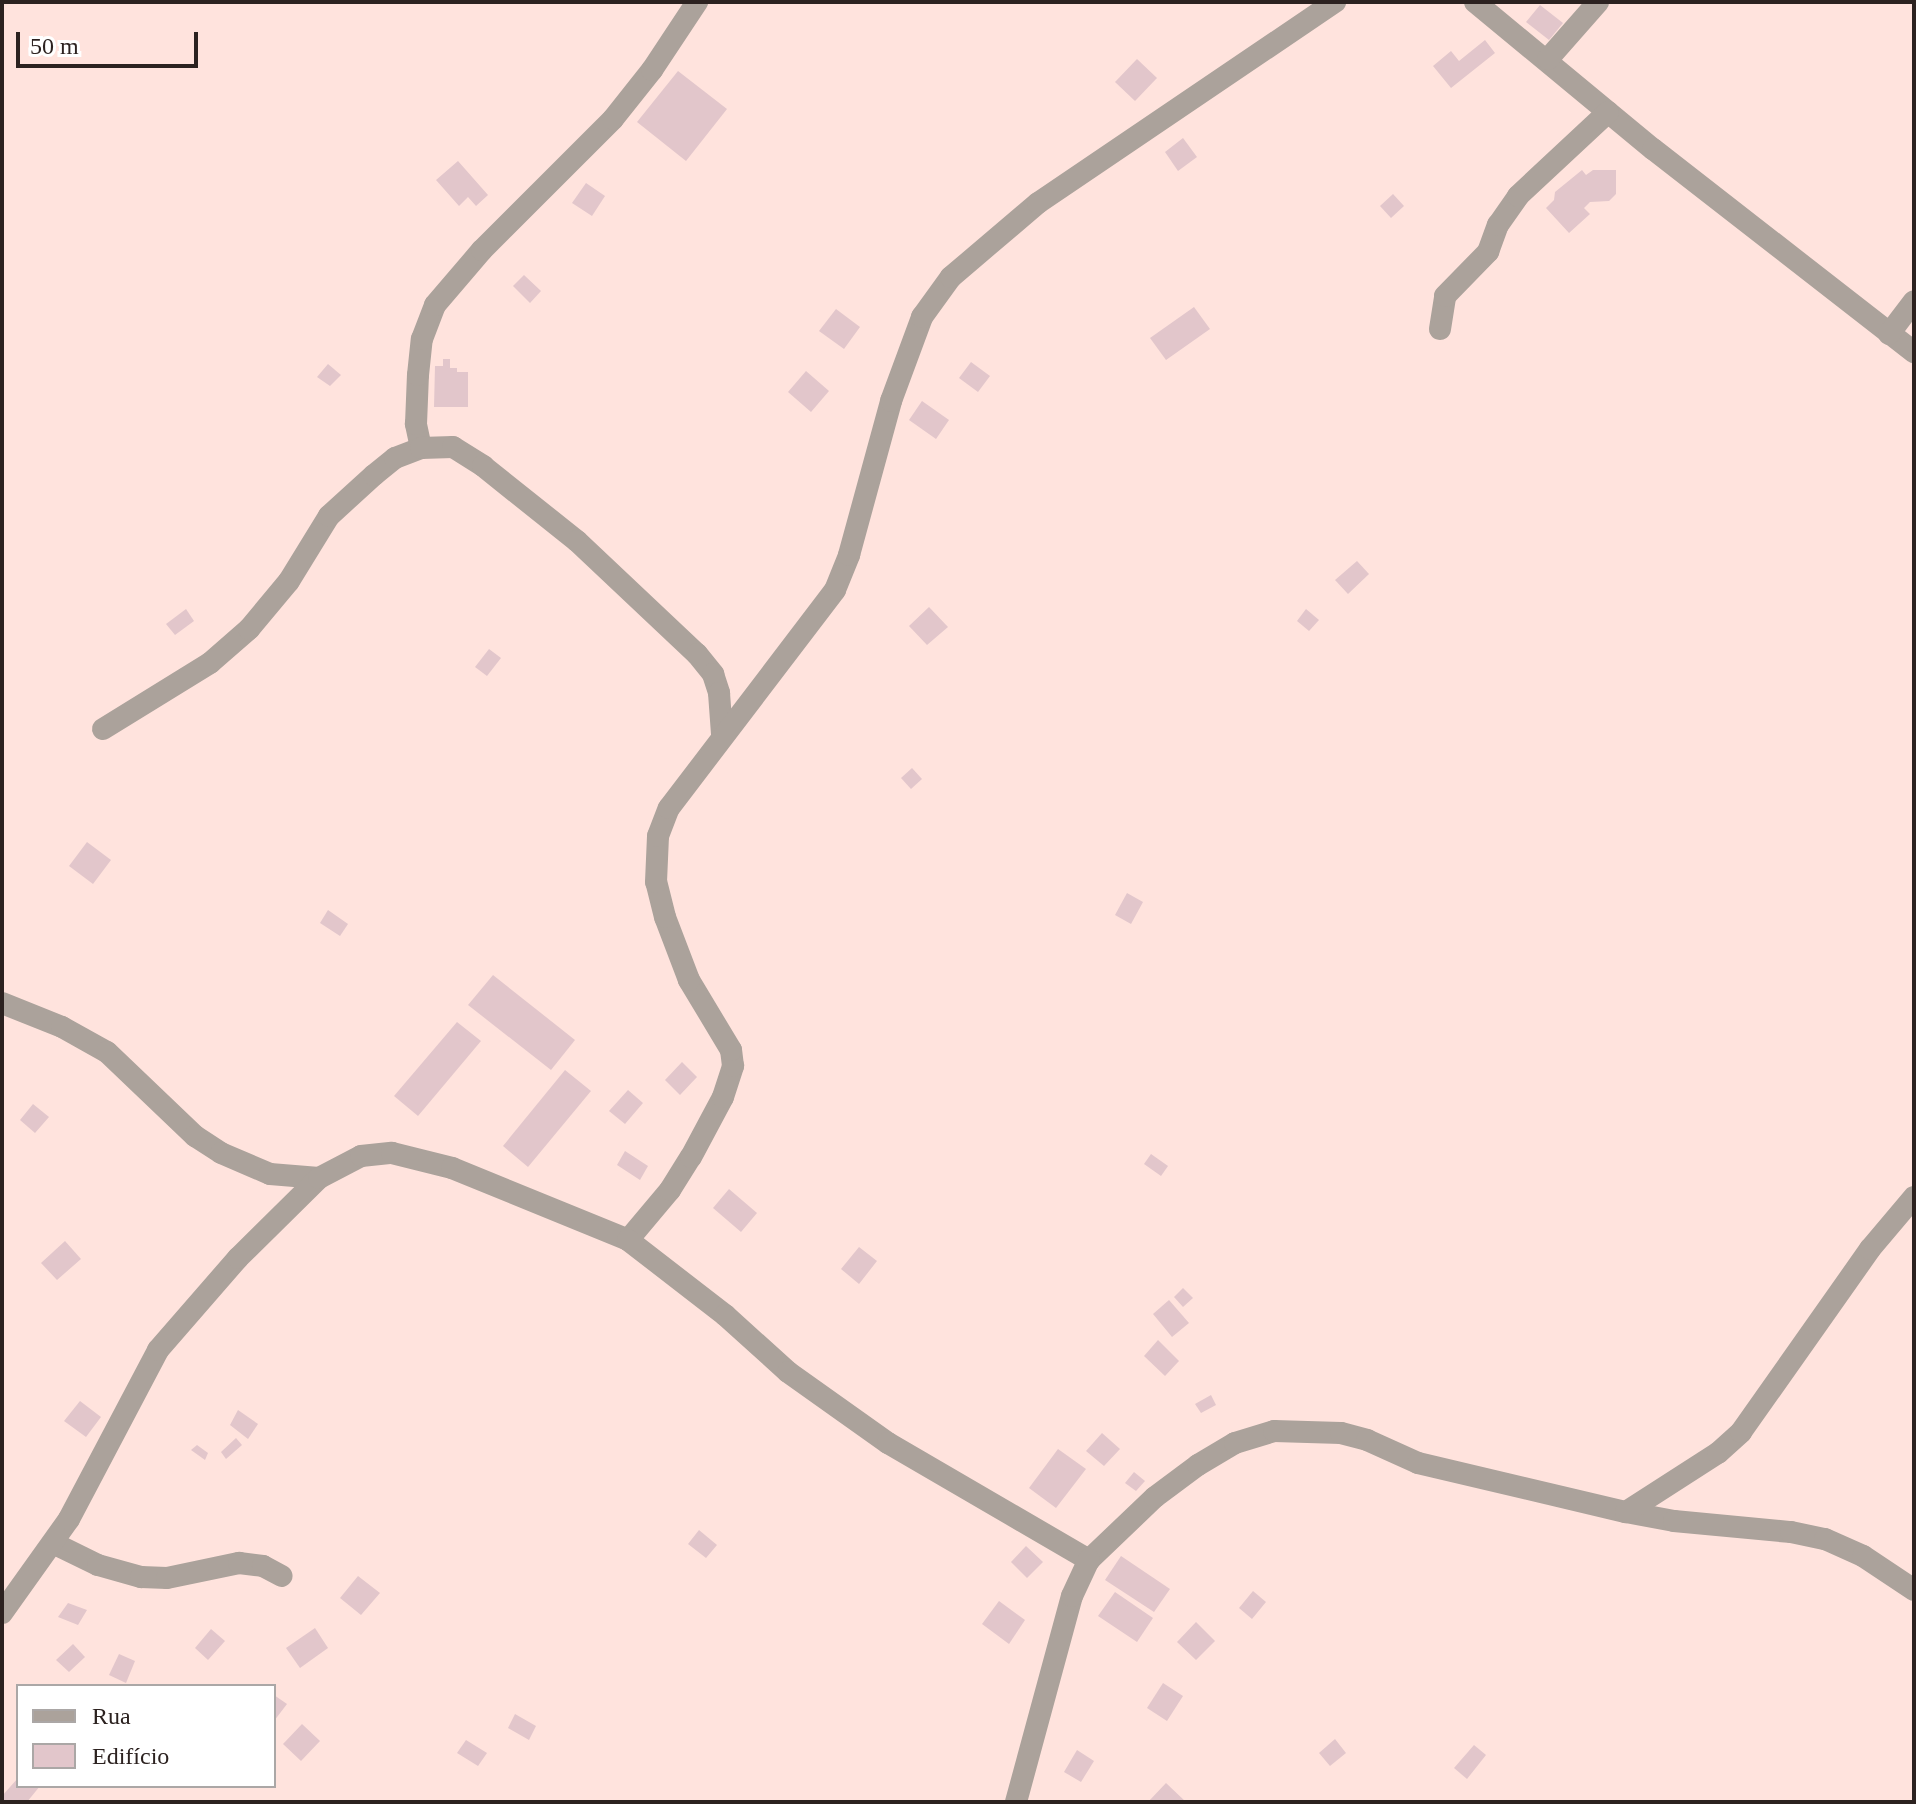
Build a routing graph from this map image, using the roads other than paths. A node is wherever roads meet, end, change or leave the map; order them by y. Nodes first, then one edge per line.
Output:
1 (697, 2) edge
2 (1335, 2) edge
3 (1475, 2) edge
4 (1598, 2) edge
5 (1548, 59) junction
6 (1608, 112) junction
7 (1914, 301) edge
8 (1440, 329) dead end
9 (1889, 334) junction
10 (1914, 352) edge
11 (421, 448) junction
12 (103, 729) dead end
13 (722, 734) junction
14 (2, 1003) edge
15 (270, 1174) junction
16 (319, 1178) junction
17 (1914, 1197) edge
18 (284, 1212) junction
19 (628, 1240) junction
20 (1626, 1512) junction
21 (55, 1544) junction
22 (1089, 1560) junction
23 (282, 1576) dead end
24 (1914, 1590) edge
25 (2, 1613) edge
26 (1016, 1802) edge

1 - 11 street
2 - 13 street
3 - 5 street
4 - 5 street
5 - 6 street
6 - 8 street
6 - 9 street
7 - 9 street
9 - 10 street
11 - 12 street
11 - 13 street
13 - 19 street
14 - 15 street
15 - 16 street
15 - 18 street
16 - 18 street
16 - 19 street
17 - 20 street
18 - 21 street
19 - 22 street
20 - 22 street
20 - 24 street
21 - 23 street
21 - 25 street
22 - 26 street

